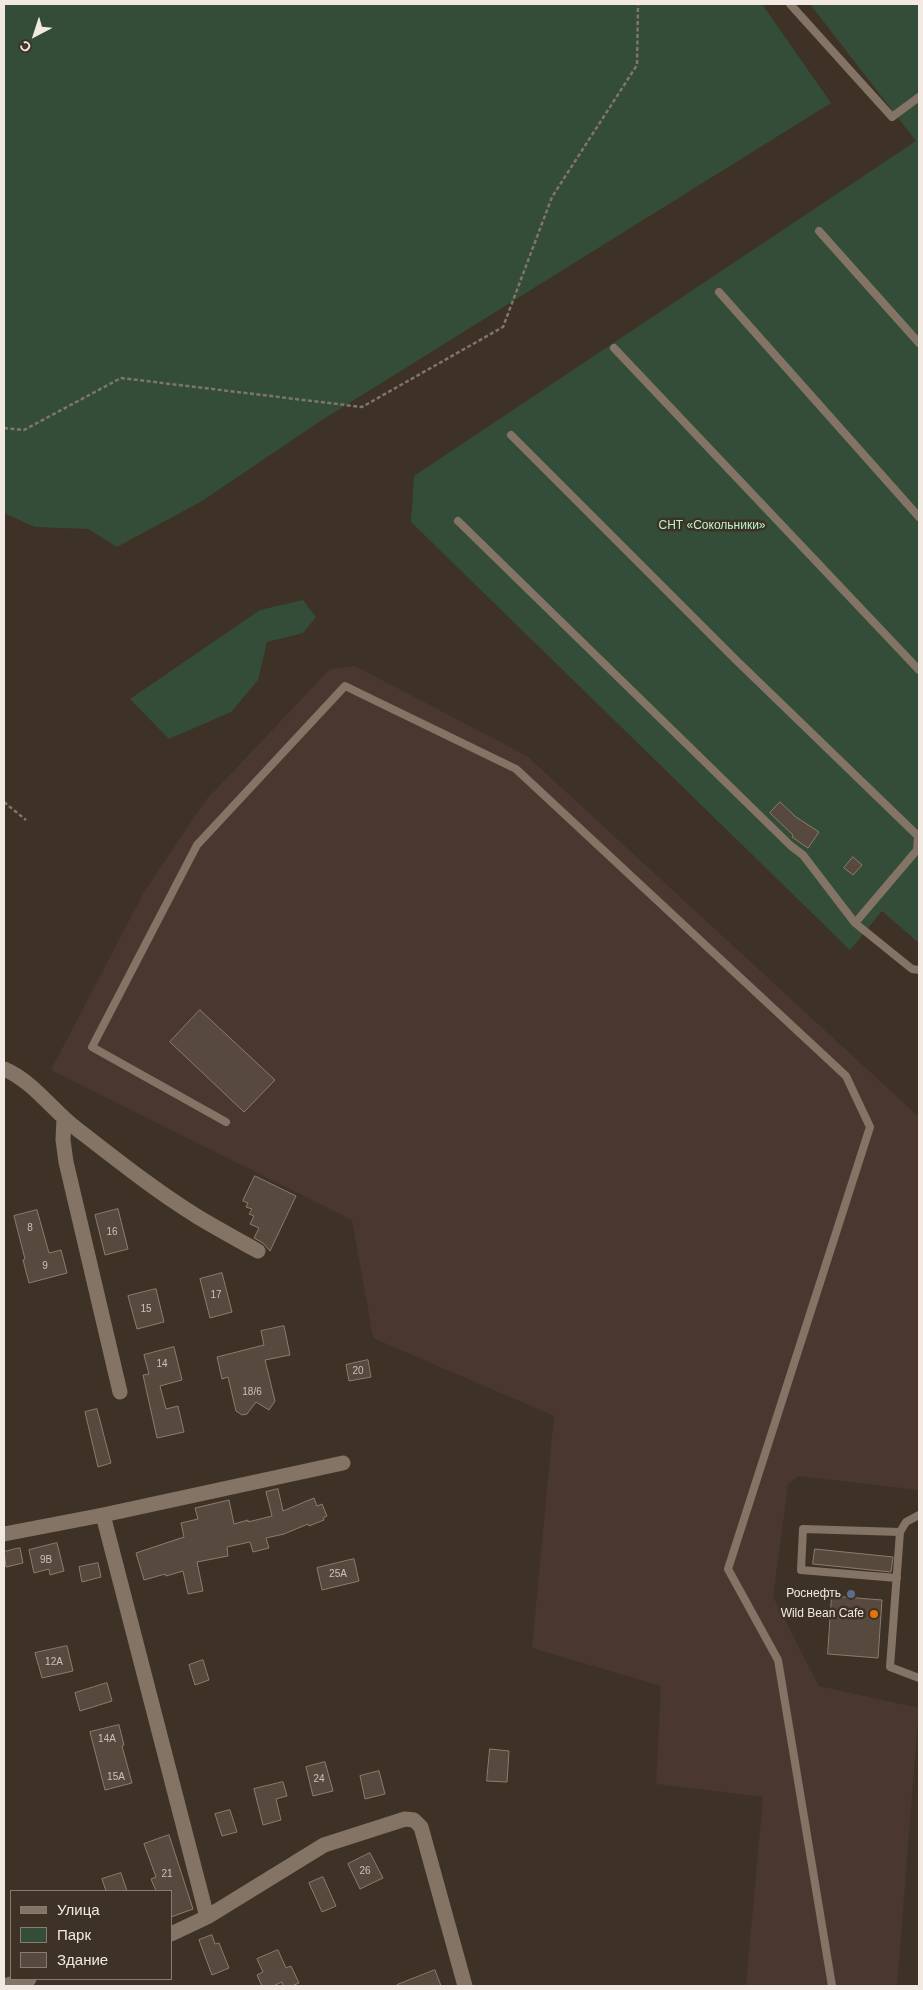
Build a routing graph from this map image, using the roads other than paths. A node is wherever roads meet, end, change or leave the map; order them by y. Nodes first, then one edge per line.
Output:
1 (790, 4) edge
2 (919, 97) edge
3 (820, 231) dead end
4 (719, 292) dead end
5 (919, 343) edge
6 (614, 348) dead end
7 (511, 435) dead end
8 (919, 517) edge
9 (458, 521) dead end
10 (919, 670) edge
11 (855, 923) junction
12 (919, 970) edge
13 (4, 1069) edge
14 (64, 1119) junction
15 (226, 1122) dead end
16 (258, 1251) dead end
17 (120, 1392) dead end
18 (343, 1463) dead end
19 (103, 1515) junction
20 (919, 1515) edge
21 (900, 1532) junction
22 (4, 1534) edge
23 (897, 1578) junction
24 (919, 1678) edge
25 (208, 1917) junction
26 (172, 1934) edge
27 (25, 1980) edge
28 (4, 1986) edge
29 (465, 1986) edge
30 (832, 1986) edge

1 - 2 lane
3 - 5 lane
4 - 8 lane
6 - 10 lane
7 - 11 lane
9 - 11 lane
11 - 12 lane
13 - 14 street
14 - 16 street
14 - 17 street
15 - 30 lane
18 - 19 street
19 - 22 street
19 - 25 street
20 - 21 lane
21 - 23 lane
21 - 23 lane
23 - 24 lane
25 - 26 street
25 - 29 street
27 - 28 street

